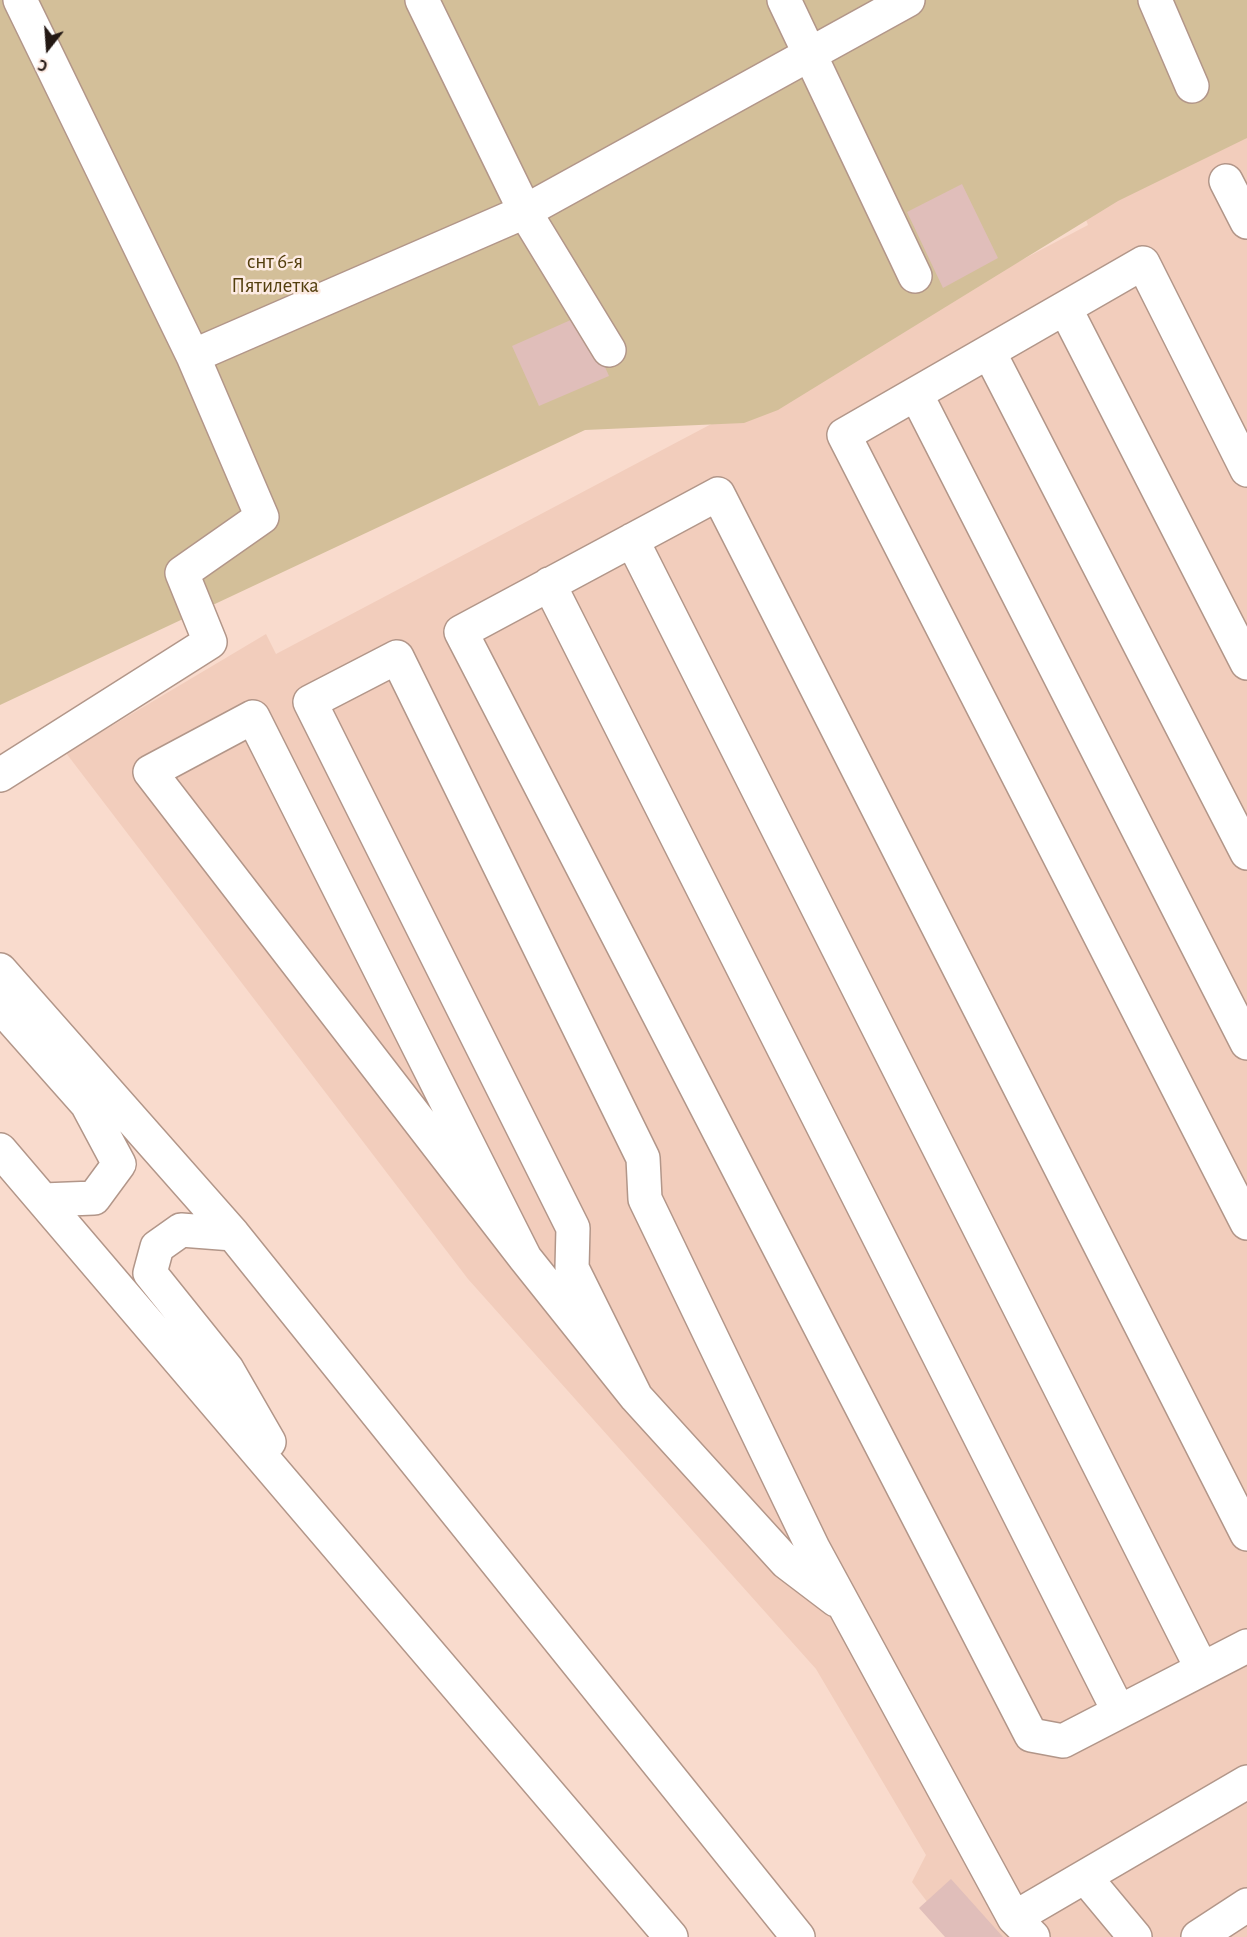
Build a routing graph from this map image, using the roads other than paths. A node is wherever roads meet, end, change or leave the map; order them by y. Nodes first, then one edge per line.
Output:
1 (20, 0) edge
2 (422, 0) edge
3 (784, 0) edge
4 (908, 0) edge
5 (1155, 0) edge
6 (810, 54) junction
7 (1192, 86) dead end
8 (1226, 181) dead end
9 (522, 213) junction
10 (1247, 222) edge
11 (915, 276) dead end
12 (1065, 308) junction
13 (609, 350) dead end
14 (989, 352) junction
15 (193, 356) junction
16 (916, 394) junction
17 (1247, 470) edge
18 (632, 540) junction
19 (549, 584) junction
20 (1247, 663) edge
21 (0, 775) edge
22 (1247, 853) edge
23 (0, 970) edge
24 (0, 1006) edge
25 (1247, 1042) edge
26 (0, 1150) edge
27 (43, 1200) junction
28 (1247, 1223) edge
29 (233, 1234) junction
30 (525, 1257) junction
31 (636, 1397) junction
32 (311, 1516) junction
33 (1247, 1534) edge
34 (845, 1607) junction
35 (1247, 1646) edge
36 (1202, 1669) junction
37 (1119, 1712) junction
38 (1247, 1782) edge
39 (1084, 1877) junction
40 (1247, 1905) edge
41 (1024, 1928) edge
42 (664, 1932) edge
43 (798, 1937) edge
44 (1135, 1937) edge
45 (1198, 1937) edge

1 - 15 main road
2 - 9 main road
3 - 6 main road
4 - 6 main road
5 - 7 main road
6 - 9 main road
6 - 11 main road
8 - 10 main road
9 - 13 main road
9 - 15 main road
12 - 14 main road
12 - 17 main road
12 - 20 main road
14 - 16 main road
14 - 22 main road
15 - 21 main road
16 - 25 main road
16 - 28 main road
18 - 19 main road
18 - 33 main road
18 - 36 main road
19 - 37 main road
19 - 37 main road
23 - 29 main road
24 - 27 main road
26 - 27 main road
27 - 32 main road
29 - 32 main road
29 - 43 main road
30 - 30 main road
30 - 31 main road
31 - 34 main road
31 - 34 main road
32 - 42 main road
34 - 41 main road
35 - 36 main road
36 - 37 main road
38 - 39 main road
39 - 41 main road
39 - 44 main road
40 - 45 main road

